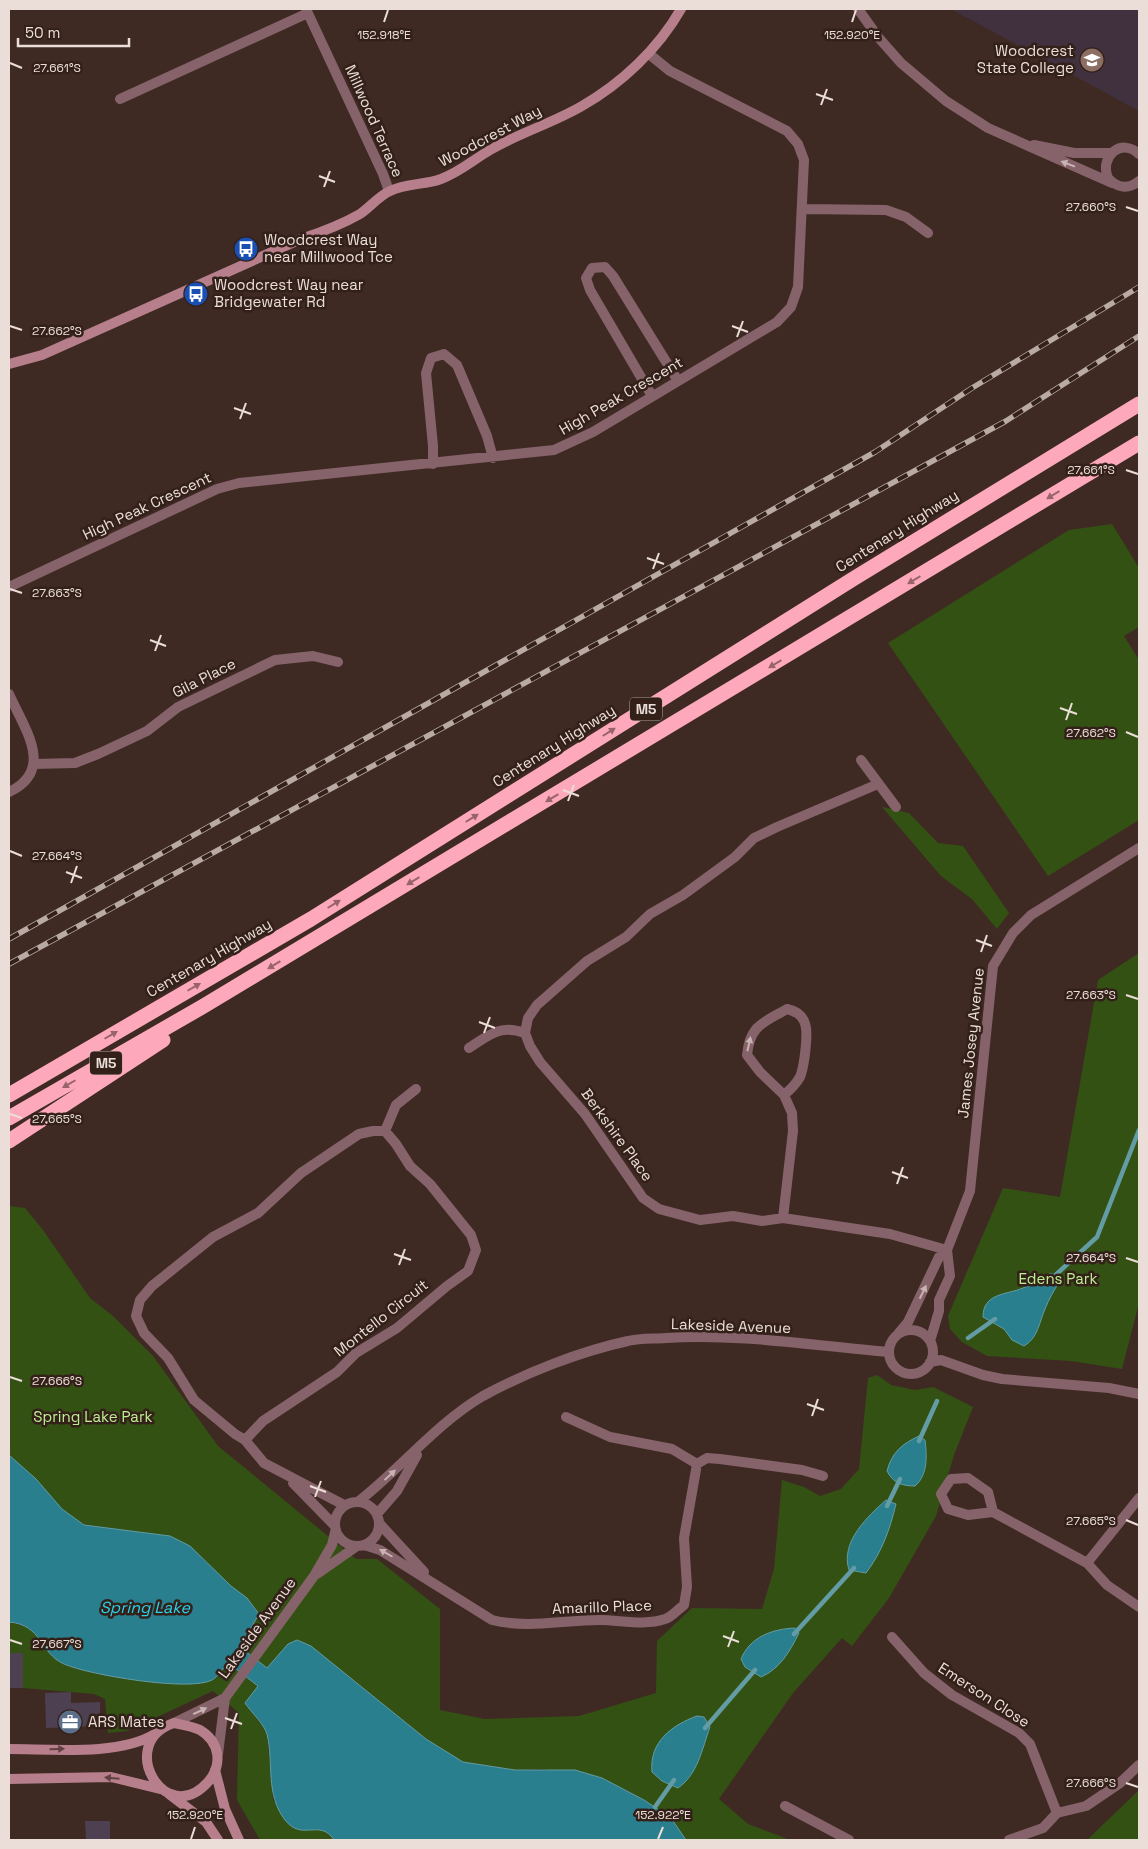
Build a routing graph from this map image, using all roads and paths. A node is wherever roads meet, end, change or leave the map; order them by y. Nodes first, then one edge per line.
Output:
1 (681, 9) edge
2 (858, 9) edge
3 (307, 11) edge
4 (648, 54) junction
5 (120, 98) dead end
6 (1025, 142) junction
7 (1139, 152) edge
8 (1110, 153) junction
9 (1139, 182) edge
10 (1112, 183) junction
11 (389, 191) junction
12 (802, 209) junction
13 (928, 233) dead end
14 (10, 360) edge
15 (678, 381) junction
16 (652, 396) junction
17 (1139, 404) edge
18 (1139, 442) edge
19 (493, 458) junction
20 (433, 464) junction
21 (9, 587) edge
22 (338, 662) dead end
23 (9, 694) edge
24 (861, 760) dead end
25 (34, 764) junction
26 (878, 784) junction
27 (9, 792) edge
28 (896, 807) dead end
29 (1139, 848) edge
30 (202, 1007) junction
31 (525, 1032) junction
32 (469, 1048) dead end
33 (416, 1089) dead end
34 (9, 1095) edge
35 (784, 1095) junction
36 (9, 1118) edge
37 (384, 1131) junction
38 (9, 1141) edge
39 (783, 1218) junction
40 (947, 1250) junction
41 (898, 1334) junction
42 (930, 1341) junction
43 (889, 1352) junction
44 (930, 1362) junction
45 (1139, 1394) edge
46 (566, 1417) dead end
47 (245, 1440) junction
48 (421, 1447) junction
49 (697, 1464) junction
50 (279, 1470) junction
51 (824, 1476) dead end
52 (1139, 1498) edge
53 (359, 1501) junction
54 (344, 1505) junction
55 (993, 1512) junction
56 (378, 1519) junction
57 (335, 1528) junction
58 (360, 1546) junction
59 (1087, 1563) junction
60 (314, 1576) junction
61 (436, 1584) junction
62 (1139, 1607) edge
63 (892, 1637) dead end
64 (228, 1695) junction
65 (174, 1723) junction
66 (158, 1732) junction
67 (9, 1749) edge
68 (218, 1754) junction
69 (1139, 1765) edge
70 (215, 1770) junction
71 (9, 1779) edge
72 (164, 1791) junction
73 (785, 1806) dead end
74 (1057, 1813) junction
75 (218, 1840) edge
76 (238, 1840) edge
77 (849, 1840) edge
78 (1008, 1840) edge

1 - 4 street, Woodcrest Way
2 - 6 street
3 - 5 street
3 - 11 street, Millwood Terrace
4 - 11 street, Woodcrest Way
4 - 12 street, High Peak Crescent
6 - 8 street
10 -> 6 street
7 - 8 street
8 - 10 street
9 - 10 street
11 - 14 street, Woodcrest Way
12 - 13 street
12 - 15 street, High Peak Crescent
15 - 16 street, High Peak Crescent
15 - 16 street
16 - 19 street, High Peak Crescent
34 -> 17 highway, Centenary Highway / M5
18 -> 30 highway, M5
19 - 20 street, High Peak Crescent
19 - 20 street
20 - 21 street, High Peak Crescent
22 - 25 street, Gila Place
23 - 25 street
24 - 26 street
25 - 27 street
26 - 28 street
26 - 31 street
29 - 40 street, James Josey Avenue
30 -> 36 highway, M5
30 - 38 highway
31 - 32 street
31 - 39 street, Berkshire Place
33 - 37 street
35 -> 35 street
35 - 39 street
37 - 47 street, Montello Circuit
37 - 47 street
39 - 40 street, Berkshire Place
41 -> 40 street, James Josey Avenue
40 - 42 street, James Josey Avenue
41 - 42 street
41 - 43 street
42 - 44 street
43 - 44 street
43 - 48 street, Lakeside Avenue
44 - 45 street
46 - 49 street
47 - 50 street
53 -> 48 street, Lakeside Avenue
48 - 56 street, Lakeside Avenue
49 - 51 street
49 - 61 street, Amarillo Place
50 - 54 street
50 - 57 street
52 - 59 street
53 - 54 street
53 - 56 street
54 - 57 street
55 - 55 street
55 - 59 street
56 - 58 street
56 - 61 street, Amarillo Place
57 - 58 street
57 - 60 street, Lakeside Avenue
58 - 60 street, Lakeside Avenue
61 -> 58 street, Amarillo Place
59 - 62 street
60 - 64 street, Lakeside Avenue
63 - 74 street, Emerson Close
65 -> 64 street, Lakeside Avenue
64 - 68 street, Lakeside Avenue
65 - 66 street
65 - 68 street
67 -> 66 street
66 - 72 street
68 - 70 street
69 - 74 street
70 - 72 street
70 - 76 street
72 -> 71 street
72 - 75 street
73 - 77 street
74 - 78 street

